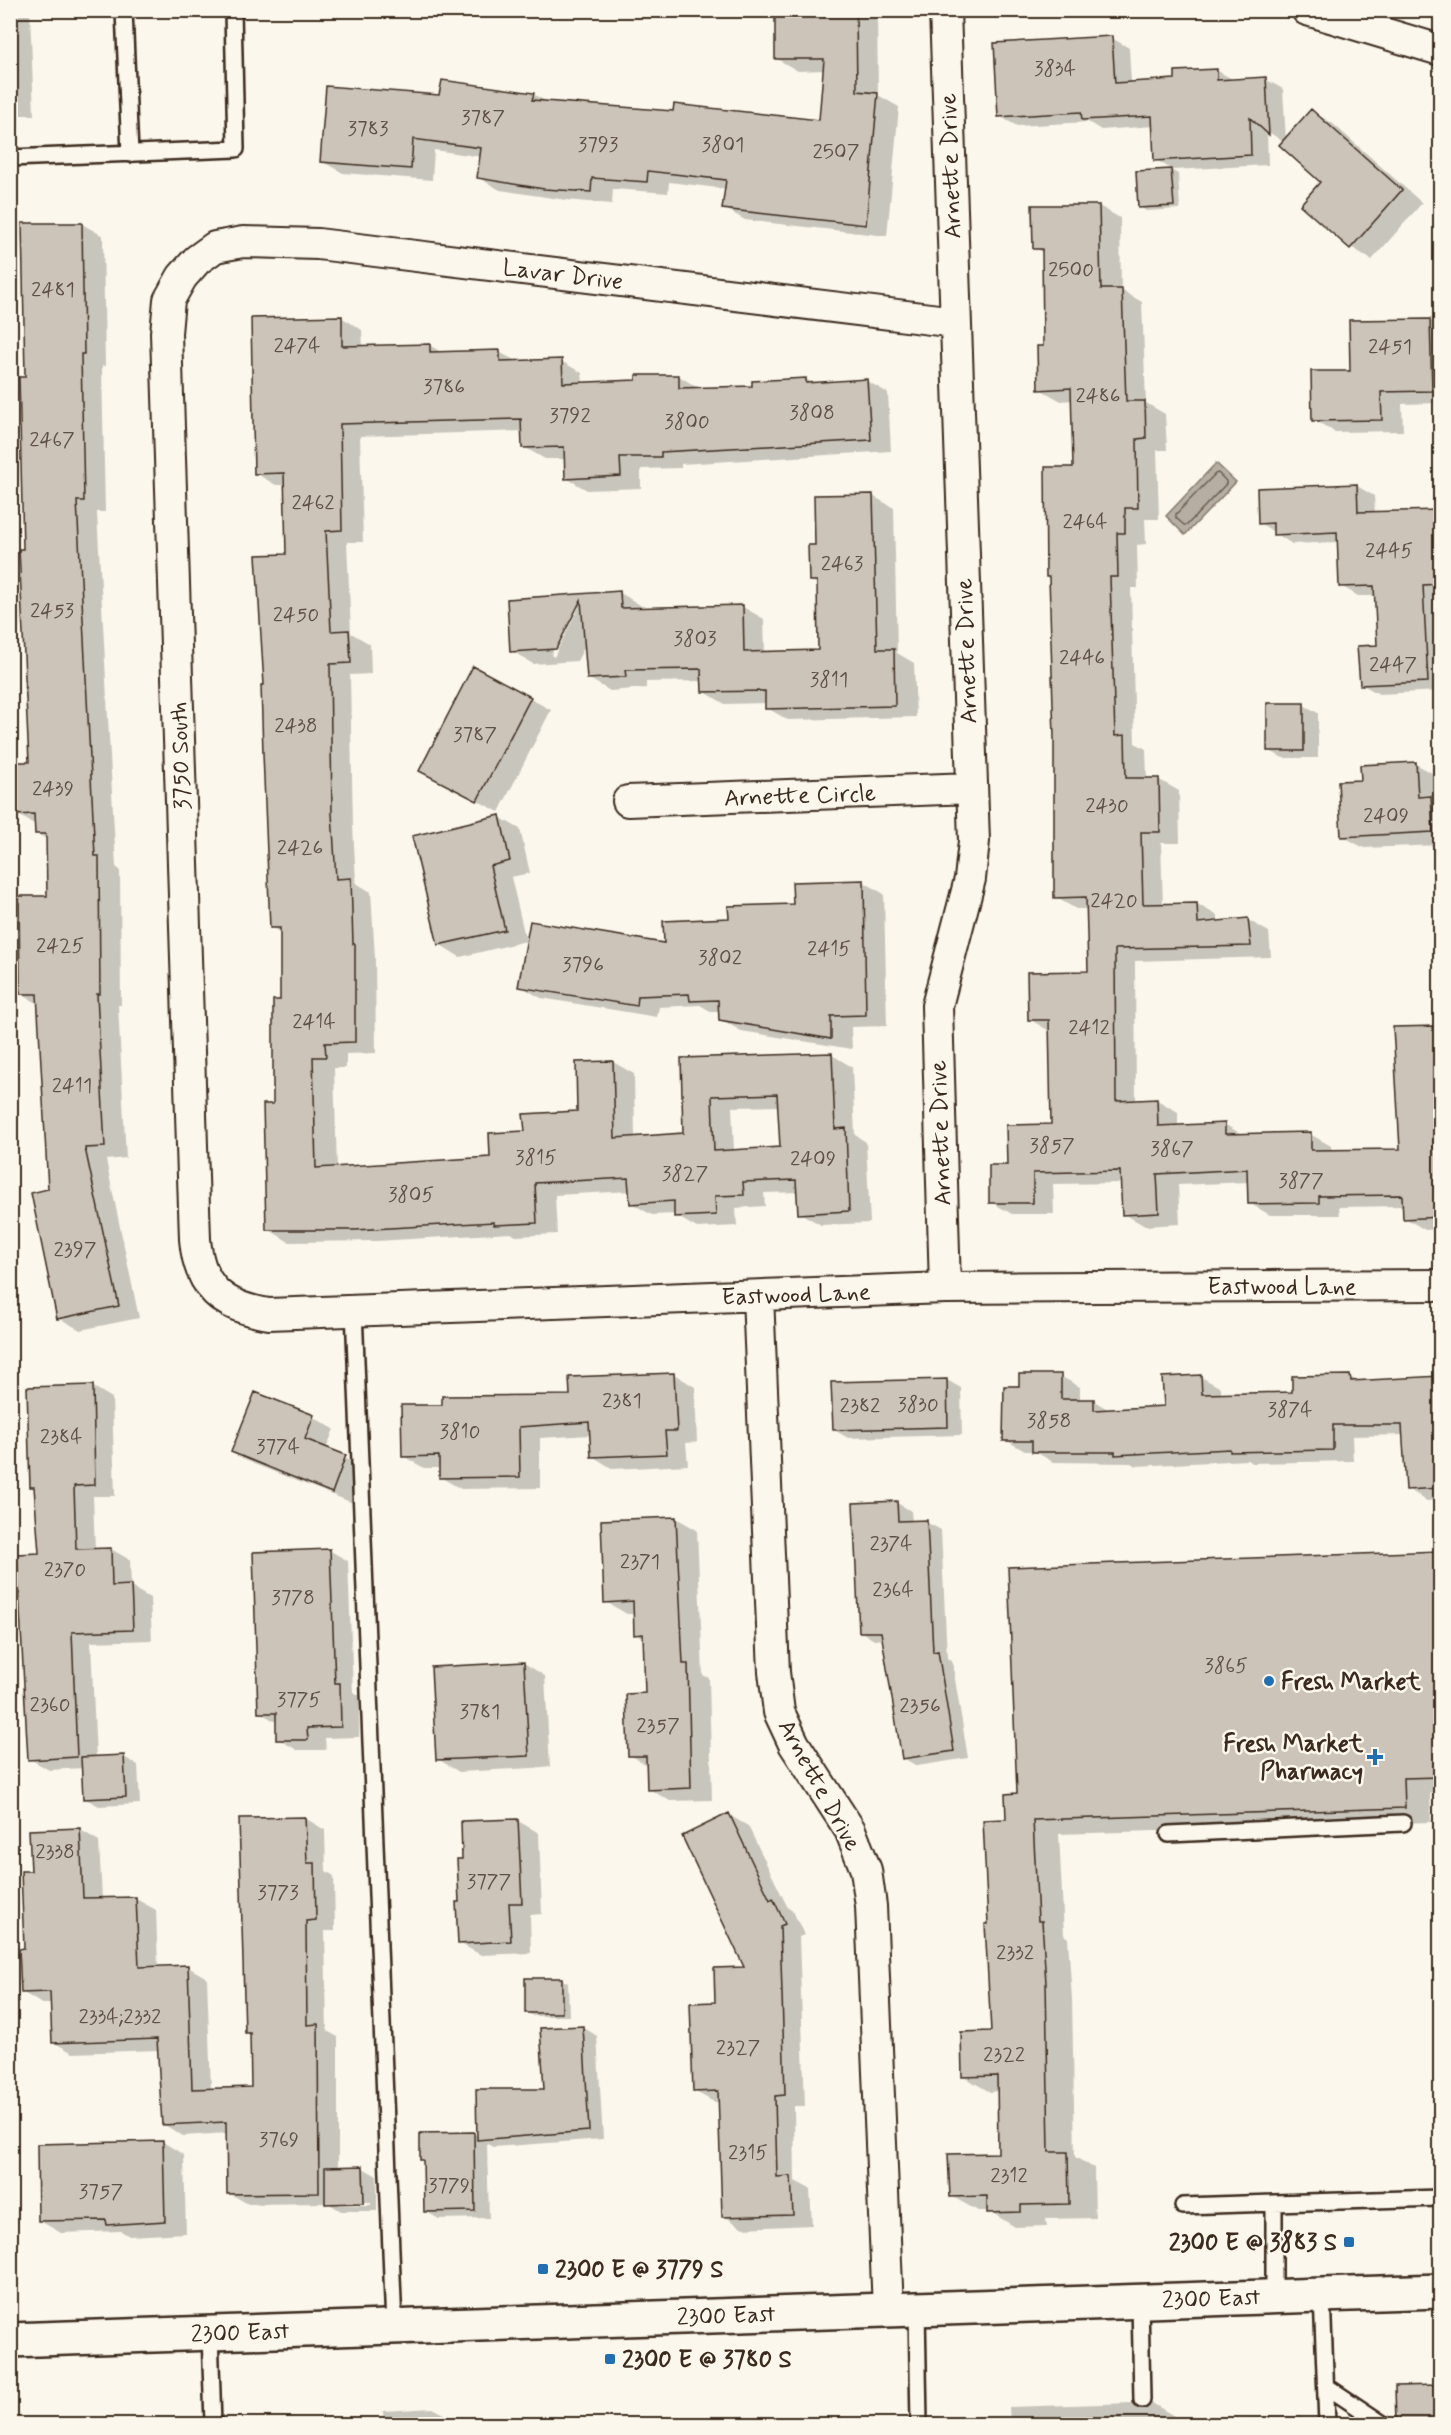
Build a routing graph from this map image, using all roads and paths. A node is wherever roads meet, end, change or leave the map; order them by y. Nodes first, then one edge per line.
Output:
1 (124, 10) edge
2 (233, 10) edge
3 (945, 10) edge
4 (1307, 10) edge
5 (1440, 50) edge
6 (130, 153) junction
7 (10, 158) edge
8 (182, 277) joint
9 (955, 322) junction
10 (971, 788) junction
11 (628, 801) dead end
12 (195, 1239) joint
13 (1440, 1285) edge
14 (945, 1288) junction
15 (758, 1296) junction
16 (354, 1310) junction
17 (1403, 1823) dead end
18 (1168, 1834) dead end
19 (1440, 2198) edge
20 (1274, 2203) junction
21 (1183, 2206) dead end
22 (1440, 2291) edge
23 (1322, 2295) junction
24 (1274, 2296) junction
25 (1140, 2301) junction
26 (902, 2309) junction
27 (394, 2326) junction
28 (210, 2332) junction
29 (10, 2340) edge
30 (1326, 2386) junction
31 (1142, 2400) dead end
32 (213, 2424) edge
33 (918, 2424) edge
34 (1327, 2424) edge
35 (1383, 2424) edge

1 - 6 lane
2 - 6 lane
3 - 9 street, Arnette Drive
4 - 5 street
6 - 7 lane
8 - 9 street, Lavar Drive
8 - 12 street, 3750 South
9 - 10 street, Arnette Drive
10 - 11 street, Arnette Circle
10 - 14 street, Arnette Drive
12 - 16 street, Eastwood Lane
13 - 14 street, Eastwood Lane
14 - 15 street, Eastwood Lane
15 - 16 street, Eastwood Lane
15 - 26 street, Arnette Drive
16 - 27 lane
17 - 18 lane
19 - 20 lane
20 - 21 lane
20 - 24 lane
22 - 23 main road, 2300 East
23 - 24 main road, 2300 East
23 - 30 lane
24 - 25 main road, 2300 East
25 - 26 main road, 2300 East
25 - 31 lane
26 - 27 main road, 2300 East
26 - 33 lane
27 - 28 main road, 2300 East
28 - 29 main road, 2300 East
28 - 32 lane
30 - 34 lane
30 - 35 lane

